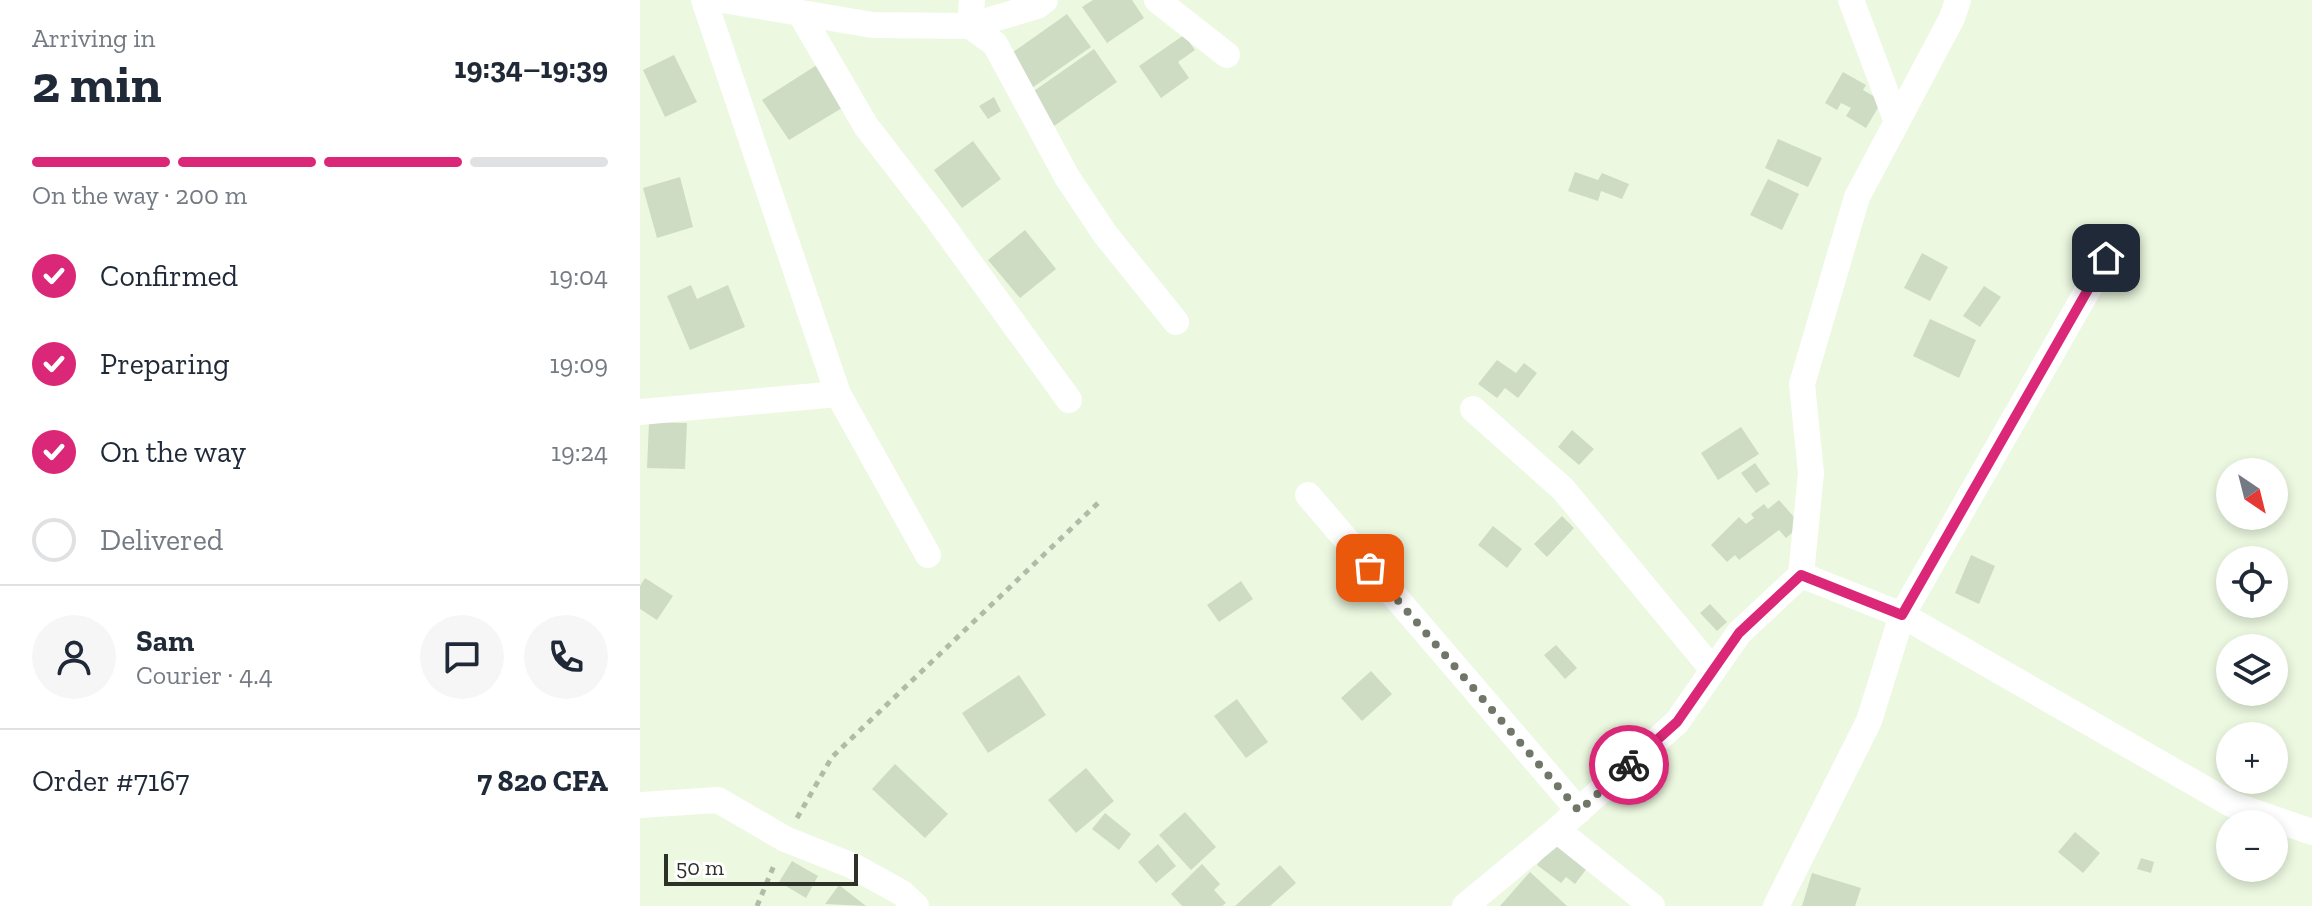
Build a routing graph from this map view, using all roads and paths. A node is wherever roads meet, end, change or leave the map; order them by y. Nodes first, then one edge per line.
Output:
1 (704, 0) edge
2 (723, 0) edge
3 (972, 0) edge
4 (1045, 0) edge
5 (1157, 0) edge
6 (1851, 0) edge
7 (1958, 0) edge
8 (800, 13) junction
9 (970, 26) junction
10 (1227, 55) dead end
11 (1897, 122) junction
12 (2106, 258) dead end
13 (1176, 322) dead end
14 (838, 394) junction
15 (1069, 400) dead end
16 (1473, 409) dead end
17 (640, 412) edge
18 (1308, 495) dead end
19 (1098, 503) dead end
20 (928, 555) dead end
21 (1801, 575) junction
22 (1902, 615) junction
23 (1713, 670) junction
24 (640, 805) edge
25 (1579, 811) junction
26 (1557, 830) junction
27 (2312, 832) edge
28 (785, 839) junction
29 (757, 906) edge
30 (916, 906) edge
31 (1465, 906) edge
32 (1652, 906) edge
33 (1776, 906) edge

1 - 14 street
2 - 8 street
3 - 9 street
4 - 9 street
5 - 10 street
6 - 11 street
7 - 11 street
8 - 9 street
8 - 15 street
9 - 13 street
11 - 21 street
12 - 22 street
14 - 17 street
14 - 20 street
16 - 23 street
18 - 25 street
19 - 28 path
21 - 22 street
21 - 23 street
22 - 27 street
22 - 33 street
23 - 25 street
24 - 28 street
25 - 26 street
26 - 31 street
26 - 32 street
28 - 29 path
28 - 30 street

